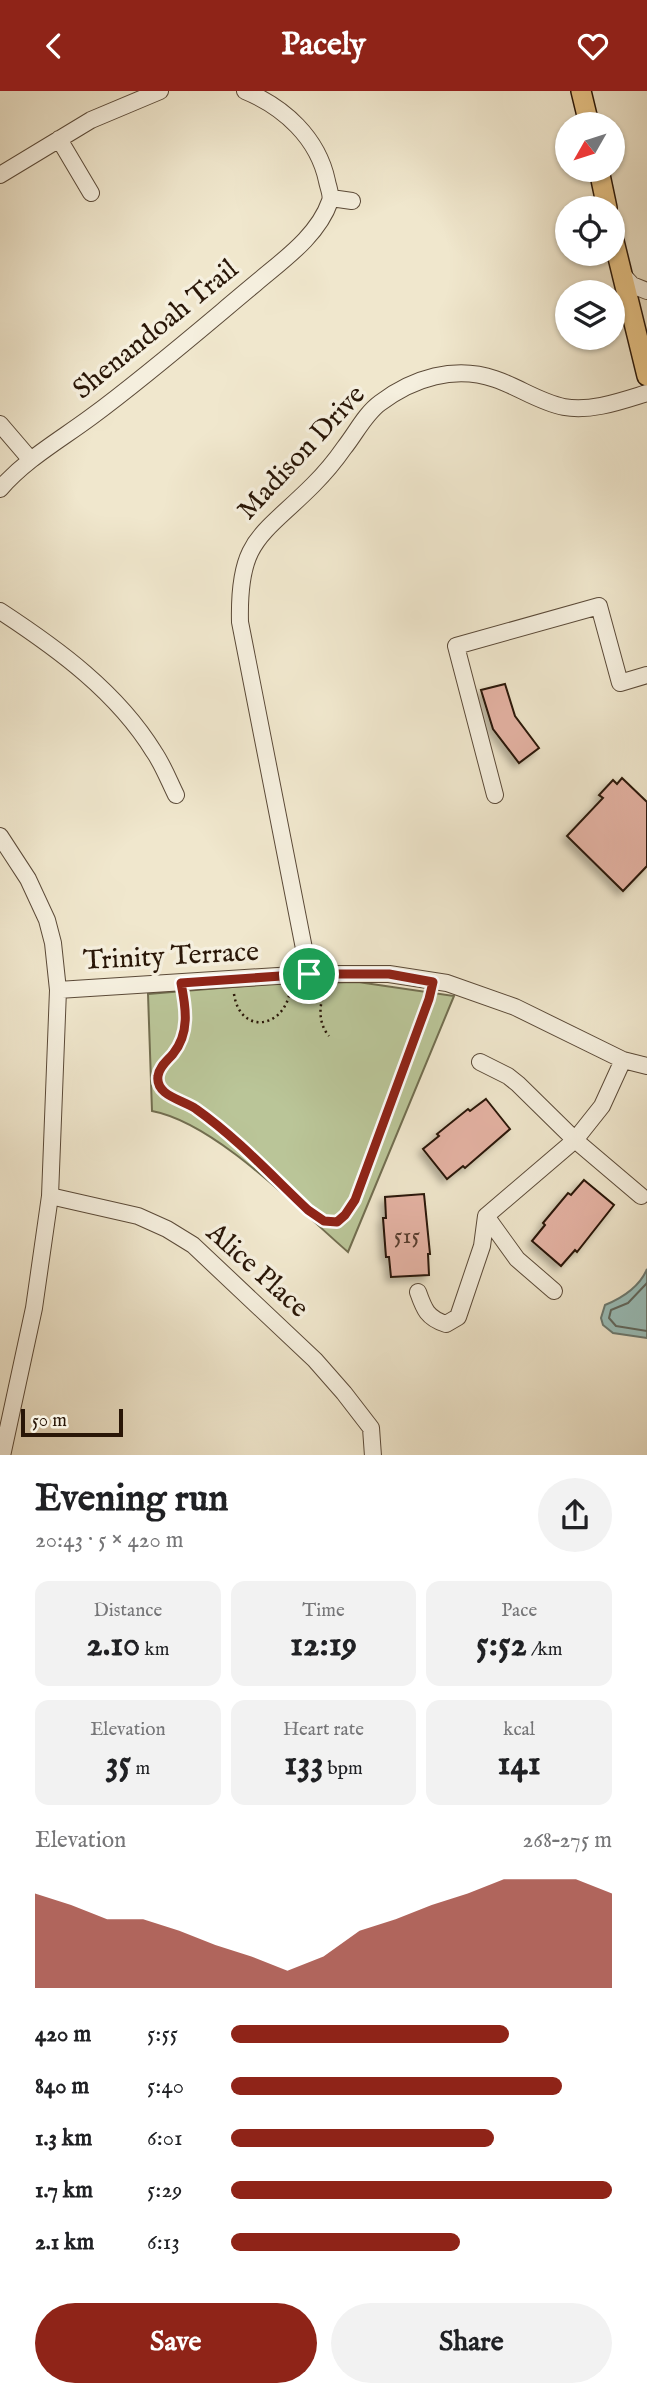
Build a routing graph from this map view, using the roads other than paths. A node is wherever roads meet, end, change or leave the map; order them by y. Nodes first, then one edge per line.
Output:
1 (160, 91) edge
2 (244, 91) edge
3 (581, 91) edge
4 (586, 112) edge
5 (59, 139) junction
6 (0, 176) edge
7 (90, 193) dead end
8 (331, 198) junction
9 (352, 201) dead end
10 (619, 266) edge
11 (621, 273) junction
12 (647, 291) edge
13 (647, 301) edge
14 (635, 329) junction
15 (647, 376) edge
16 (647, 393) edge
17 (0, 424) edge
18 (30, 459) junction
19 (0, 489) edge
20 (0, 611) edge
21 (647, 675) edge
22 (176, 795) dead end
23 (495, 795) dead end
24 (0, 836) edge
25 (309, 974) junction
26 (58, 989) junction
27 (623, 1060) junction
28 (480, 1062) dead end
29 (647, 1066) edge
30 (575, 1140) junction
31 (50, 1196) junction
32 (641, 1196) dead end
33 (486, 1216) junction
34 (554, 1291) dead end
35 (418, 1292) dead end
36 (2, 1455) edge
37 (373, 1455) edge

1 - 5 street
2 - 8 street
3 - 4 main road
5 - 6 street
5 - 7 street
8 - 9 street
8 - 18 street, Shenandoah Trail
10 - 11 main road
11 - 12 street
11 - 14 main road
13 - 14 street
14 - 15 main road
16 - 25 street, Madison Drive
17 - 18 street
18 - 19 street, Shenandoah Trail
20 - 22 street
21 - 23 street
24 - 26 street
25 - 26 street, Trinity Terrace
25 - 27 street, Trinity Terrace
26 - 31 street
27 - 29 street, Trinity Terrace
27 - 30 street
28 - 30 street
30 - 32 street
30 - 33 street
31 - 36 street
31 - 37 street, Alice Place
33 - 34 street
33 - 35 street

